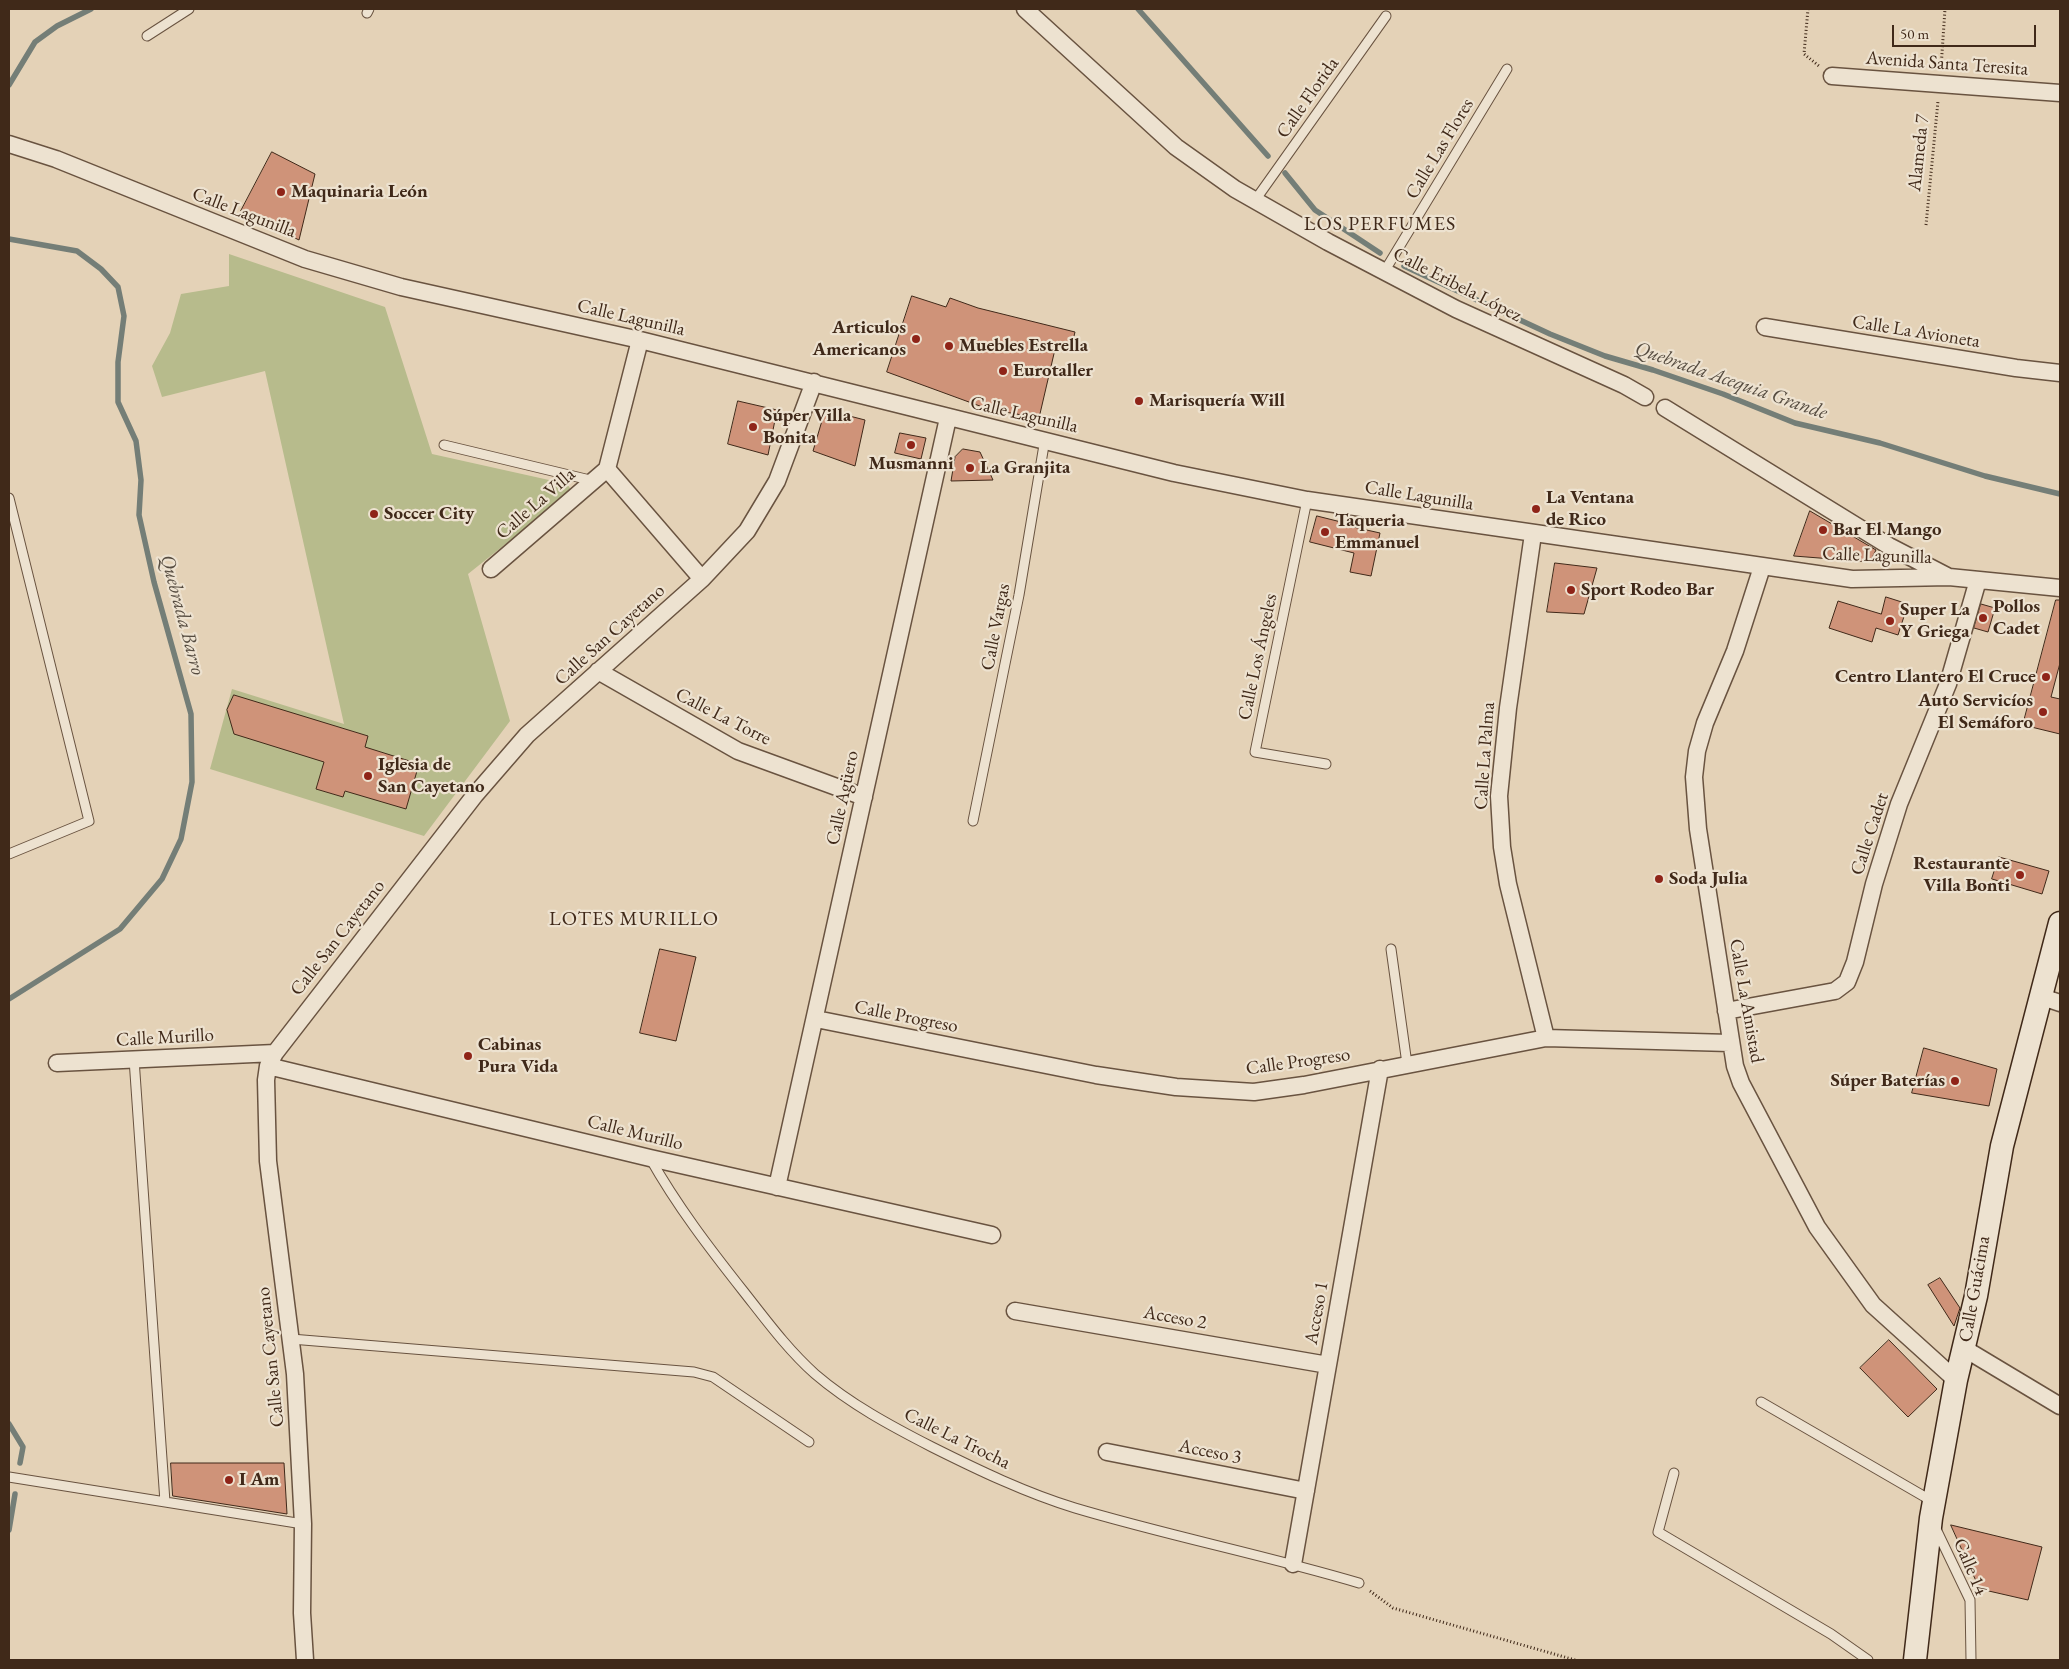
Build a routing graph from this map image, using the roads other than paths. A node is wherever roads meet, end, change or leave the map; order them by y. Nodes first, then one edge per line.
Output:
1 (189, 9) edge
2 (1025, 9) edge
3 (1386, 16) dead end
4 (147, 36) dead end
5 (1507, 69) dead end
6 (1832, 76) road end
7 (2060, 93) edge
8 (9, 144) edge
9 (1256, 199) junction
10 (1384, 272) junction
11 (1765, 327) dead end
12 (640, 340) junction
13 (2060, 373) edge
14 (814, 382) junction
15 (1645, 397) dead end
16 (1665, 408) dead end
17 (948, 418) junction
18 (1044, 439) junction
19 (444, 445) dead end
20 (608, 469) junction
21 (594, 481) junction
22 (9, 498) edge
23 (1307, 500) junction
24 (1533, 534) junction
25 (1762, 567) junction
26 (491, 569) dead end
27 (1949, 577) junction
28 (702, 579) junction
29 (1978, 580) junction
30 (2060, 588) edge
31 (598, 671) junction
32 (1326, 764) dead end
33 (864, 797) junction
34 (974, 821) dead end
35 (9, 854) edge
36 (2060, 922) edge
37 (1391, 949) dead end
38 (2050, 1000) edge
39 (1726, 1011) junction
40 (816, 1019) junction
41 (1546, 1038) junction
42 (1730, 1043) junction
43 (134, 1059) junction
44 (272, 1059) junction
45 (58, 1063) dead end
46 (1407, 1064) junction
47 (1380, 1069) junction
48 (650, 1158) junction
49 (777, 1187) junction
50 (992, 1235) dead end
51 (1015, 1311) dead end
52 (291, 1339) junction
53 (1965, 1349) junction
54 (1328, 1365) junction
55 (1956, 1380) junction
56 (1762, 1402) dead end
57 (2060, 1406) edge
58 (809, 1442) dead end
59 (1107, 1452) dead end
60 (1674, 1473) dead end
61 (9, 1477) edge
62 (1306, 1491) junction
63 (165, 1502) junction
64 (1932, 1510) junction
65 (303, 1524) junction
66 (1293, 1564) junction
67 (1359, 1583) road end
68 (305, 1660) edge
69 (1868, 1660) edge
70 (1915, 1660) edge
71 (1971, 1660) edge

1 - 4 lane
2 - 9 street, Calle Eribela López
3 - 9 lane, Calle Florida
5 - 10 lane, Calle Las Flores
6 - 7 street, Avenida Santa Teresita
8 - 12 street, Calle Lagunilla
9 - 10 street, Calle Eribela López
10 - 15 street, Calle Eribela López
11 - 13 street, Calle La Avioneta
12 - 14 street, Calle Lagunilla
12 - 20 street
14 - 17 street, Calle Lagunilla
14 - 28 street, Calle San Cayetano
16 - 27 street
17 - 18 street, Calle Lagunilla
17 - 33 street, Calle Agüero
18 - 23 street, Calle Lagunilla
18 - 34 lane, Calle Vargas
19 - 21 lane
20 - 21 street, Calle La Villa
20 - 28 street
21 - 26 street, Calle La Villa
22 - 35 lane
23 - 24 street, Calle Lagunilla
23 - 32 lane, Calle Los Ángeles
24 - 25 street, Calle Lagunilla
24 - 41 street, Calle La Palma
25 - 27 street, Calle Lagunilla
25 - 39 street, Calle La Amistad
27 - 29 street, Calle Lagunilla
28 - 31 street, Calle San Cayetano
29 - 30 street, Calle Lagunilla
29 - 39 street, Calle Cadet
31 - 33 street, Calle La Torre
31 - 44 street, Calle San Cayetano
33 - 40 street, Calle Agüero
36 - 38 main road, Calle Guácima
37 - 46 lane
38 - 53 main road, Calle Guácima
39 - 42 street, Calle La Amistad
40 - 47 street, Calle Progreso
40 - 49 street, Calle Agüero
41 - 42 street, Calle Progreso
41 - 46 street, Calle Progreso
42 - 55 street, Calle La Amistad
43 - 44 street, Calle Murillo
43 - 45 street, Calle Murillo
43 - 63 lane
44 - 48 street, Calle Murillo
44 - 52 street, Calle San Cayetano
46 - 47 street, Calle Progreso
47 - 54 street, Acceso 1
48 - 49 street, Calle Murillo
48 - 66 lane, Calle La Trocha
49 - 50 street, Calle Murillo
51 - 54 street, Acceso 2
52 - 58 lane
52 - 65 street, Calle San Cayetano
53 - 55 main road, Calle Guácima
53 - 57 street
54 - 62 street, Acceso 1
55 - 64 main road, Calle Guácima
56 - 64 lane
59 - 62 street, Acceso 3
60 - 69 lane
61 - 63 lane
62 - 66 street, Acceso 1
63 - 65 lane
64 - 70 main road, Calle Guácima
64 - 71 lane, Calle 14
65 - 68 street, Calle San Cayetano
66 - 67 lane, Calle La Trocha

